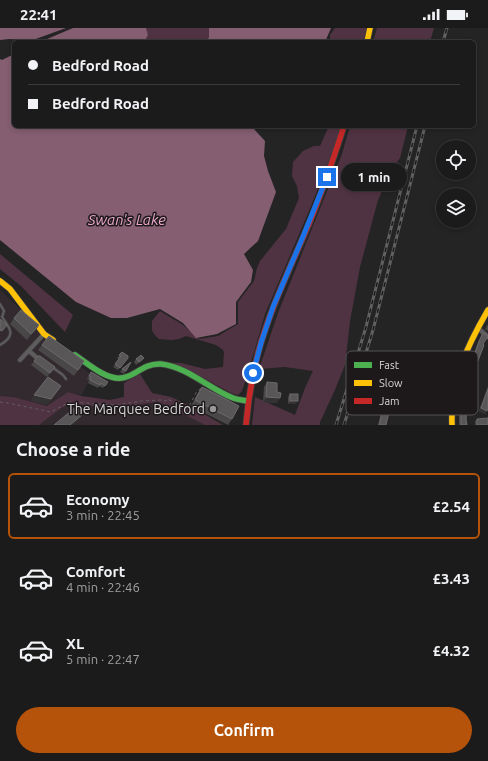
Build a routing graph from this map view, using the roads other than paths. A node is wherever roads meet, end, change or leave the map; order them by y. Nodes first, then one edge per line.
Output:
1 (370, 28) edge
2 (367, 40) edge
3 (343, 128) edge
4 (0, 282) edge
5 (0, 304) edge
6 (488, 310) edge
7 (478, 328) junction
8 (44, 334) junction
9 (488, 336) edge
10 (57, 343) edge
11 (0, 345) edge
12 (29, 351) junction
13 (466, 351) edge
14 (70, 352) edge
15 (36, 357) joint
16 (20, 360) dead end
17 (41, 360) edge
18 (50, 366) edge
19 (66, 379) dead end
20 (248, 401) junction
21 (452, 415) edge
22 (246, 425) edge
23 (452, 425) edge

1 - 2 street
3 - 20 street
4 - 8 street
5 - 11 lane
6 - 7 street
7 - 9 street
7 - 13 street
8 - 10 street
8 - 12 street
12 - 15 street
12 - 16 street
14 - 20 street
15 - 17 lane
18 - 19 lane
20 - 22 street
21 - 23 street

